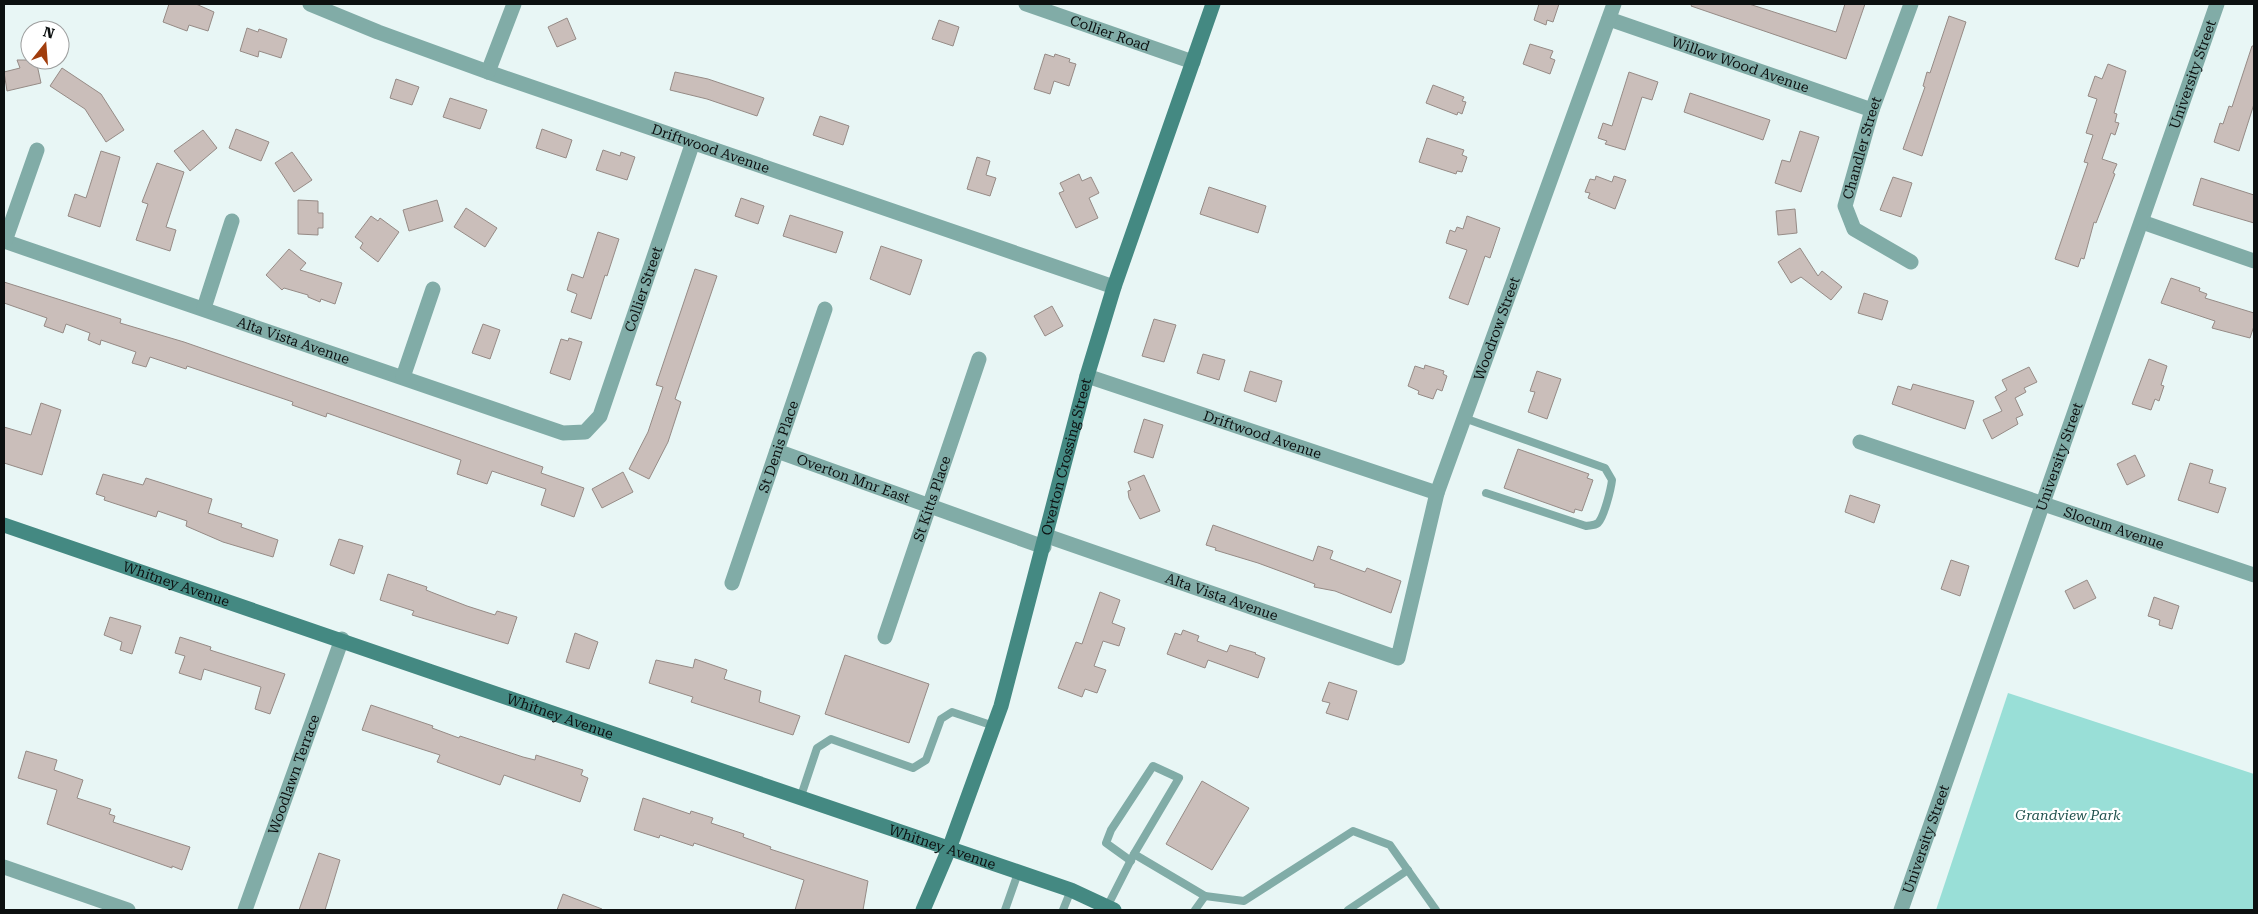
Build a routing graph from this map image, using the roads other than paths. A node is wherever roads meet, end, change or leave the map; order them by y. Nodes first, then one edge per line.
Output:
1 (310, 4) edge
2 (514, 4) edge
3 (1026, 4) edge
4 (1214, 4) edge
5 (1614, 4) edge
6 (1912, 4) edge
7 (2218, 4) edge
8 (1609, 19) junction
9 (1193, 62) junction
10 (488, 72) junction
11 (1872, 110) junction
12 (693, 142) junction
13 (37, 150) dead end
14 (232, 220) dead end
15 (2142, 222) junction
16 (4, 241) edge
17 (2254, 261) edge
18 (1911, 262) dead end
19 (1114, 287) junction
20 (433, 289) dead end
21 (204, 308) junction
22 (825, 309) dead end
23 (979, 359) dead end
24 (1088, 376) junction
25 (403, 377) junction
26 (1464, 418) junction
27 (585, 432) joint
28 (1860, 442) dead end
29 (777, 451) junction
30 (1486, 492) dead end
31 (1437, 493) junction
32 (2045, 504) junction
33 (929, 506) junction
34 (4, 525) edge
35 (1045, 542) junction
36 (2254, 575) edge
37 (732, 583) dead end
38 (885, 637) dead end
39 (342, 640) junction
40 (1398, 658) joint
41 (994, 726) junction
42 (800, 798) junction
43 (949, 848) junction
44 (1132, 858) junction
45 (4, 867) edge
46 (1408, 870) junction
47 (1018, 873) junction
48 (1071, 890) junction
49 (1204, 896) junction
50 (1111, 909) edge
51 (128, 910) edge
52 (245, 910) edge
53 (923, 910) edge
54 (1005, 910) edge
55 (1063, 910) edge
56 (1195, 910) edge
57 (1348, 910) edge
58 (1436, 910) edge
59 (1901, 910) edge

1 - 10 street, Driftwood Avenue
2 - 10 street
3 - 9 street, Collier Road
4 - 9 main road, Overton Crossing Street
5 - 8 street, Woodrow Street
6 - 11 street, Chandler Street
7 - 15 street, University Street
8 - 11 street, Willow Wood Avenue
8 - 26 street, Woodrow Street
9 - 19 main road, Overton Crossing Street
10 - 12 street, Driftwood Avenue
11 - 18 street, Chandler Street
12 - 19 street, Driftwood Avenue
12 - 27 street, Collier Street
13 - 16 street
14 - 21 street
15 - 17 street
15 - 32 street, University Street
16 - 21 street, Alta Vista Avenue
19 - 24 main road, Overton Crossing Street
20 - 25 street
21 - 25 street, Alta Vista Avenue
22 - 29 street, St Denis Place
23 - 33 street, St Kitts Place
24 - 31 street, Driftwood Avenue
24 - 35 main road, Overton Crossing Street
25 - 27 street, Alta Vista Avenue
26 - 30 lane
26 - 31 street, Woodrow Street
28 - 32 street, Slocum Avenue
29 - 33 street, Overton Mnr East
29 - 37 street, St Denis Place
31 - 40 street, Woodrow Street
32 - 36 street, Slocum Avenue
32 - 59 street, University Street
33 - 35 street, Overton Mnr East
33 - 38 street, St Kitts Place
34 - 39 main road, Whitney Avenue
35 - 40 street, Alta Vista Avenue
35 - 41 main road, Overton Crossing Street
39 - 42 main road, Whitney Avenue
39 - 52 street, Woodlawn Terrace
41 - 42 lane
41 - 43 main road, Overton Crossing Street
42 - 43 main road, Whitney Avenue
43 - 47 main road, Whitney Avenue
43 - 53 main road, Overton Crossing Street
44 - 44 lane
44 - 49 lane
44 - 50 lane
45 - 51 street
46 - 49 lane
46 - 57 lane
46 - 58 lane
47 - 48 main road, Whitney Avenue
47 - 54 lane
48 - 50 main road, Whitney Avenue
48 - 55 lane
49 - 56 lane

